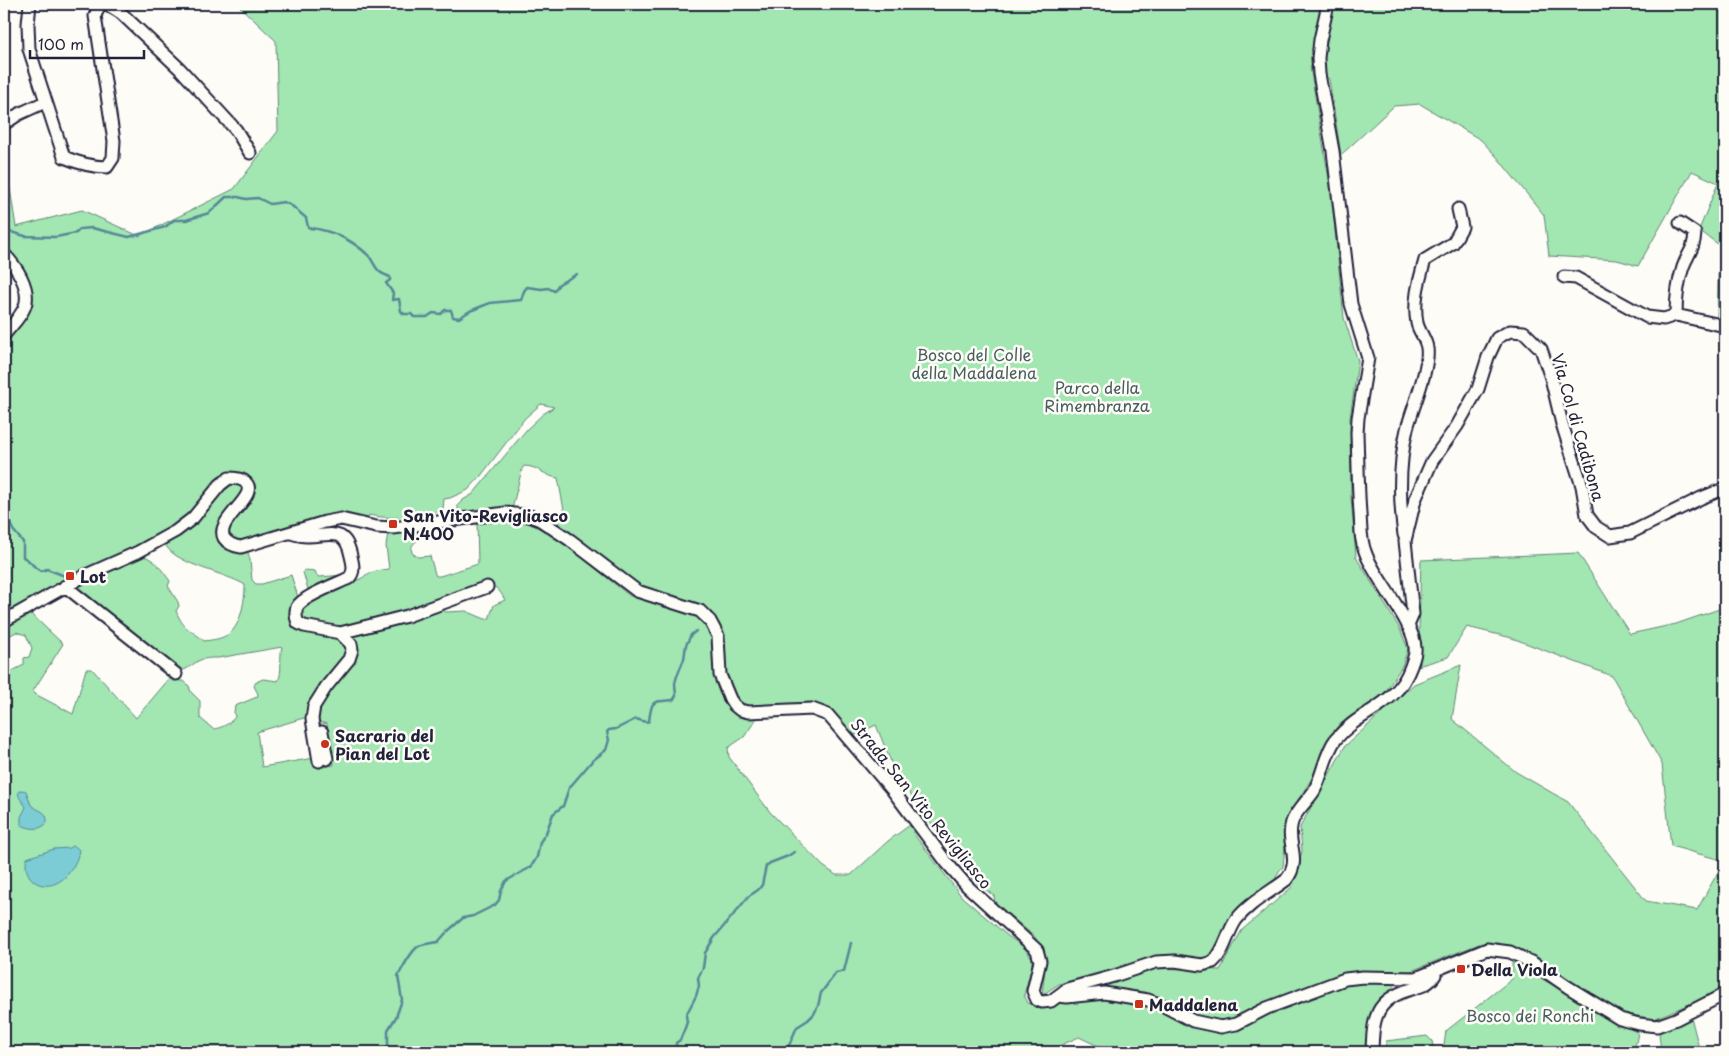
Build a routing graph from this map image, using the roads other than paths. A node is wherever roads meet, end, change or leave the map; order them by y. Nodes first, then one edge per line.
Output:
1 (30, 4) edge
2 (100, 4) edge
3 (106, 4) edge
4 (1328, 4) edge
5 (45, 102) junction
6 (4, 124) edge
7 (250, 153) dead end
8 (1458, 209) dead end
9 (1680, 223) dead end
10 (4, 254) edge
11 (1564, 277) dead end
12 (1676, 315) junction
13 (1725, 326) edge
14 (4, 335) edge
15 (1725, 492) edge
16 (290, 533) junction
17 (1405, 542) junction
18 (65, 586) junction
19 (487, 587) dead end
20 (4, 621) edge
21 (1408, 626) junction
22 (340, 633) junction
23 (176, 674) dead end
24 (322, 732) dead end
25 (1435, 970) junction
26 (1725, 994) edge
27 (1058, 996) junction
28 (1372, 1052) edge

1 - 5 street
2 - 5 street
3 - 7 street
4 - 21 street
5 - 6 street
8 - 17 street, Via Col di Cadibona
9 - 12 street
10 - 14 street
11 - 12 street
12 - 13 street
15 - 17 street, Via Col di Cadibona
16 - 18 street, Strada San Vito Revigliasco
16 - 22 street, Strada San Vito Revigliasco
16 - 27 street, Strada San Vito Revigliasco
17 - 21 street, Via Col di Cadibona
18 - 20 street, Strada San Vito Revigliasco
18 - 23 street
19 - 22 street, Strada San Vito Revigliasco
21 - 27 street
22 - 24 street
25 - 26 street, Strada San Vito Revigliasco
25 - 27 street, Strada San Vito Revigliasco
25 - 28 street

